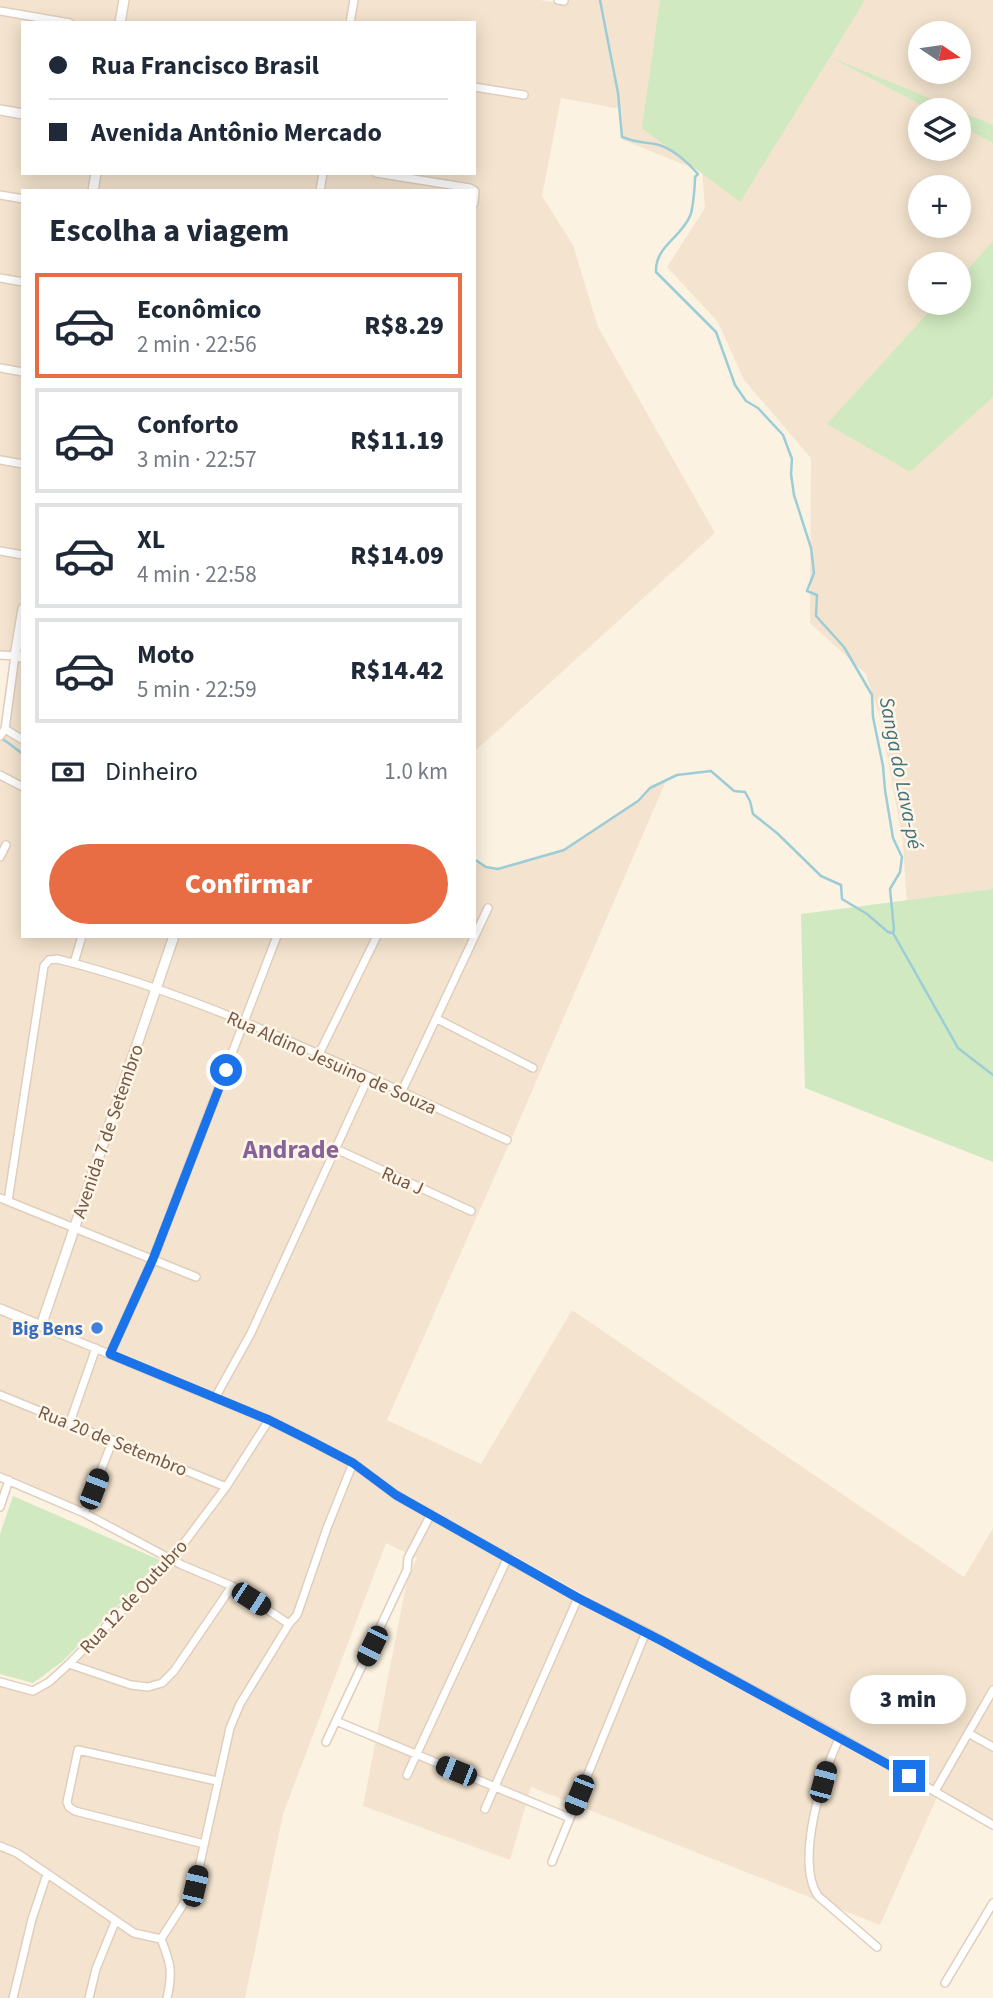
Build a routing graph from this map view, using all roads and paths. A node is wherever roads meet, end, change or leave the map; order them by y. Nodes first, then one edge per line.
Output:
1 (124, 0) edge
2 (354, 0) edge
3 (558, 0) edge
4 (564, 1) edge
5 (0, 11) edge
6 (58, 21) edge
7 (120, 21) edge
8 (350, 21) edge
9 (476, 87) edge
10 (524, 94) dead end
11 (0, 110) edge
12 (21, 114) edge
13 (389, 175) edge
14 (472, 189) edge
15 (0, 195) edge
16 (21, 199) edge
17 (0, 278) edge
18 (21, 282) edge
19 (0, 368) edge
20 (21, 372) edge
21 (0, 460) edge
22 (21, 464) edge
23 (0, 551) edge
24 (21, 555) edge
25 (21, 633) edge
26 (0, 654) edge
27 (19, 657) edge
28 (2, 733) edge
29 (21, 739) edge
30 (0, 775) edge
31 (21, 786) edge
32 (6, 845) dead end
33 (0, 858) edge
34 (488, 908) dead end
35 (476, 934) edge
36 (81, 938) edge
37 (173, 938) edge
38 (276, 938) edge
39 (376, 938) edge
40 (474, 938) edge
41 (74, 963) junction
42 (156, 987) junction
43 (437, 1019) junction
44 (244, 1023) junction
45 (319, 1054) junction
46 (533, 1068) dead end
47 (368, 1078) junction
48 (401, 1093) junction
49 (507, 1140) dead end
50 (336, 1149) junction
51 (4, 1200) edge
52 (471, 1211) dead end
53 (75, 1228) junction
54 (153, 1259) junction
55 (196, 1277) dead end
56 (0, 1309) edge
57 (41, 1326) junction
58 (96, 1348) junction
59 (110, 1354) junction
60 (0, 1395) edge
61 (215, 1398) junction
62 (269, 1420) junction
63 (70, 1422) junction
64 (113, 1440) junction
65 (353, 1463) junction
66 (0, 1477) edge
67 (9, 1480) junction
68 (226, 1487) junction
69 (0, 1507) edge
70 (85, 1513) junction
71 (431, 1514) junction
72 (508, 1557) junction
73 (172, 1559) junction
74 (232, 1586) junction
75 (578, 1598) junction
76 (289, 1624) junction
77 (646, 1632) junction
78 (69, 1664) junction
79 (0, 1682) edge
80 (993, 1690) edge
81 (335, 1721) junction
82 (968, 1733) junction
83 (840, 1737) junction
84 (326, 1742) dead end
85 (993, 1747) edge
86 (416, 1755) junction
87 (407, 1776) dead end
88 (217, 1781) junction
89 (495, 1787) junction
90 (935, 1791) junction
91 (485, 1810) dead end
92 (569, 1818) junction
93 (993, 1825) edge
94 (204, 1844) junction
95 (0, 1846) edge
96 (552, 1862) dead end
97 (47, 1874) junction
98 (993, 1903) edge
99 (115, 1922) junction
100 (161, 1939) junction
101 (877, 1947) dead end
102 (945, 1983) dead end
103 (13, 1998) edge
104 (89, 1998) edge
105 (167, 1998) edge

1 - 7 street
2 - 8 street
3 - 4 street
5 - 6 street
9 - 10 street
11 - 12 street
13 - 14 street
15 - 16 street
17 - 18 street
19 - 20 street
21 - 22 street
23 - 24 street
25 - 27 street
26 - 27 street
27 - 28 street
28 - 29 street
30 - 31 street
32 - 33 street
34 - 35 street
36 - 41 street
37 - 42 street, Avenida 7 de Setembro
38 - 44 street
39 - 45 street
40 - 43 street
41 - 42 street, Rua Aldino Jesuino de Souza
41 - 51 street
42 - 44 street, Rua Aldino Jesuino de Souza
42 - 53 street, Avenida 7 de Setembro
43 - 46 street
43 - 48 street
44 - 45 street, Rua Aldino Jesuino de Souza
44 - 54 street
45 - 47 street, Rua Aldino Jesuino de Souza
47 - 48 street, Rua Aldino Jesuino de Souza
47 - 50 street
48 - 49 street, Rua Aldino Jesuino de Souza
50 - 52 street, Rua J
50 - 61 street
51 - 53 street
53 - 54 street
53 - 57 street, Avenida 7 de Setembro
54 - 55 street
54 - 59 street
56 - 57 street
57 - 58 street
58 - 59 street
58 - 63 street
59 - 61 street
60 - 63 street, Rua 20 de Setembro
61 - 62 street
62 - 65 street
62 - 68 street, Rua 12 de Outubro
63 - 64 street, Rua 20 de Setembro
64 - 68 street, Rua 20 de Setembro
64 - 70 street
65 - 71 street
65 - 76 street
66 - 67 street
67 - 69 street
67 - 70 street
68 - 73 street, Rua 12 de Outubro
70 - 73 street
71 - 72 street
71 - 81 street
72 - 75 street
72 - 86 street
73 - 74 street
73 - 78 street, Rua 12 de Outubro
74 - 76 street
74 - 78 street
75 - 77 street
75 - 89 street
76 - 88 street
77 - 83 street
77 - 92 street
78 - 79 street, Rua 12 de Outubro
80 - 82 street
81 - 84 street
81 - 86 street
82 - 85 street
82 - 90 street
83 - 90 street
83 - 101 street
86 - 87 street
86 - 89 street
88 - 94 street
88 - 94 street
89 - 91 street
89 - 92 street
90 - 93 street
92 - 96 street
94 - 100 street
95 - 97 street
97 - 99 street
97 - 103 street
98 - 102 street
99 - 100 street
99 - 104 street
100 - 105 street

